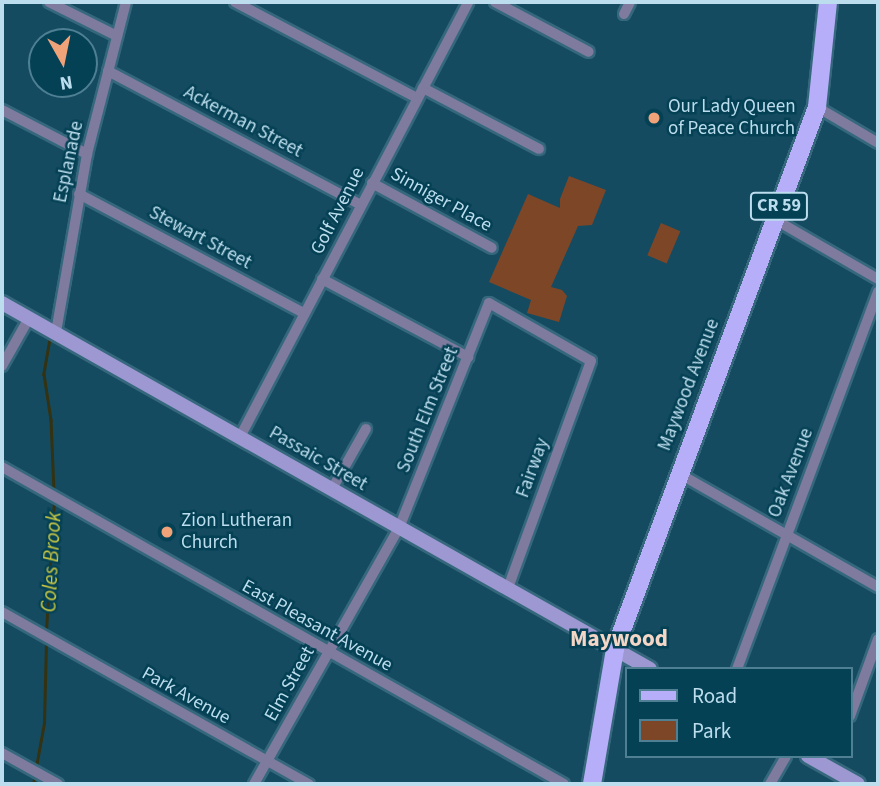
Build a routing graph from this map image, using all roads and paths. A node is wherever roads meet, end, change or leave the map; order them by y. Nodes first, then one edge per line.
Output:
1 (49, 2) edge
2 (125, 2) edge
3 (235, 2) edge
4 (468, 2) edge
5 (495, 2) edge
6 (630, 2) edge
7 (828, 2) edge
8 (624, 14) dead end
9 (117, 36) junction
10 (589, 52) dead end
11 (108, 71) junction
12 (420, 93) junction
13 (817, 107) junction
14 (2, 110) edge
15 (878, 143) edge
16 (539, 149) dead end
17 (87, 154) junction
18 (372, 183) junction
19 (79, 194) junction
20 (361, 205) junction
21 (774, 219) junction
22 (492, 248) dead end
23 (322, 279) junction
24 (878, 279) edge
25 (878, 291) edge
26 (2, 303) edge
27 (304, 313) junction
28 (29, 318) junction
29 (56, 332) junction
30 (468, 357) junction
31 (591, 361) joint
32 (2, 366) edge
33 (366, 429) dead end
34 (240, 436) junction
35 (2, 467) edge
36 (678, 473) junction
37 (332, 489) junction
38 (399, 528) junction
39 (786, 535) junction
40 (878, 587) edge
41 (508, 588) junction
42 (2, 612) edge
43 (878, 639) edge
44 (615, 649) junction
45 (328, 653) junction
46 (646, 667) edge
47 (738, 667) edge
48 (852, 710) edge
49 (2, 753) edge
50 (785, 758) edge
51 (815, 758) edge
52 (267, 761) junction
53 (833, 763) edge
54 (58, 784) edge
55 (254, 784) edge
56 (309, 784) edge
57 (564, 784) edge
58 (592, 784) edge
59 (770, 784) edge
60 (858, 784) edge

1 - 9 street
2 - 9 street, Esplanade
3 - 12 street
4 - 12 street, Golf Avenue
5 - 10 street
6 - 8 street
7 - 13 main road, Maywood Avenue / CR 59
9 - 11 street, Esplanade
11 - 17 street, Esplanade
11 - 20 street, Ackerman Street
12 - 16 street
12 - 18 street, Golf Avenue
13 - 15 street
13 - 21 main road, Maywood Avenue / CR 59
14 - 17 street
17 - 19 street, Esplanade
18 - 20 street, Golf Avenue
18 - 22 street, Sinniger Place
19 - 27 street, Stewart Street
19 - 29 street, Esplanade
20 - 23 street, Golf Avenue
21 - 24 street
21 - 36 main road, Maywood Avenue / CR 59
23 - 27 street, Golf Avenue
23 - 30 street
25 - 39 street, Oak Avenue
26 - 28 main road, Passaic Street
27 - 34 street, Golf Avenue
28 - 29 main road, Passaic Street
28 - 32 street
29 - 34 main road, Passaic Street
30 - 31 street, South Elm Street
30 - 38 street, South Elm Street
31 - 41 street, Fairway
33 - 37 street
34 - 37 main road, Passaic Street
35 - 45 street, East Pleasant Avenue
36 - 39 street
36 - 44 main road, Maywood Avenue / CR 59
37 - 38 main road, Passaic Street
38 - 41 main road, Passaic Street
38 - 45 street, Elm Street
39 - 40 street
39 - 47 street, Oak Avenue
41 - 44 main road, Passaic Street
42 - 52 street, Park Avenue
43 - 48 street
44 - 46 main road, Passaic Street
44 - 58 main road, Maywood Avenue / CR 59
45 - 52 street, Elm Street
45 - 57 street, East Pleasant Avenue
49 - 54 street
50 - 59 street
51 - 53 main road
52 - 55 street, Elm Street
52 - 56 street, Park Avenue
53 - 60 main road

